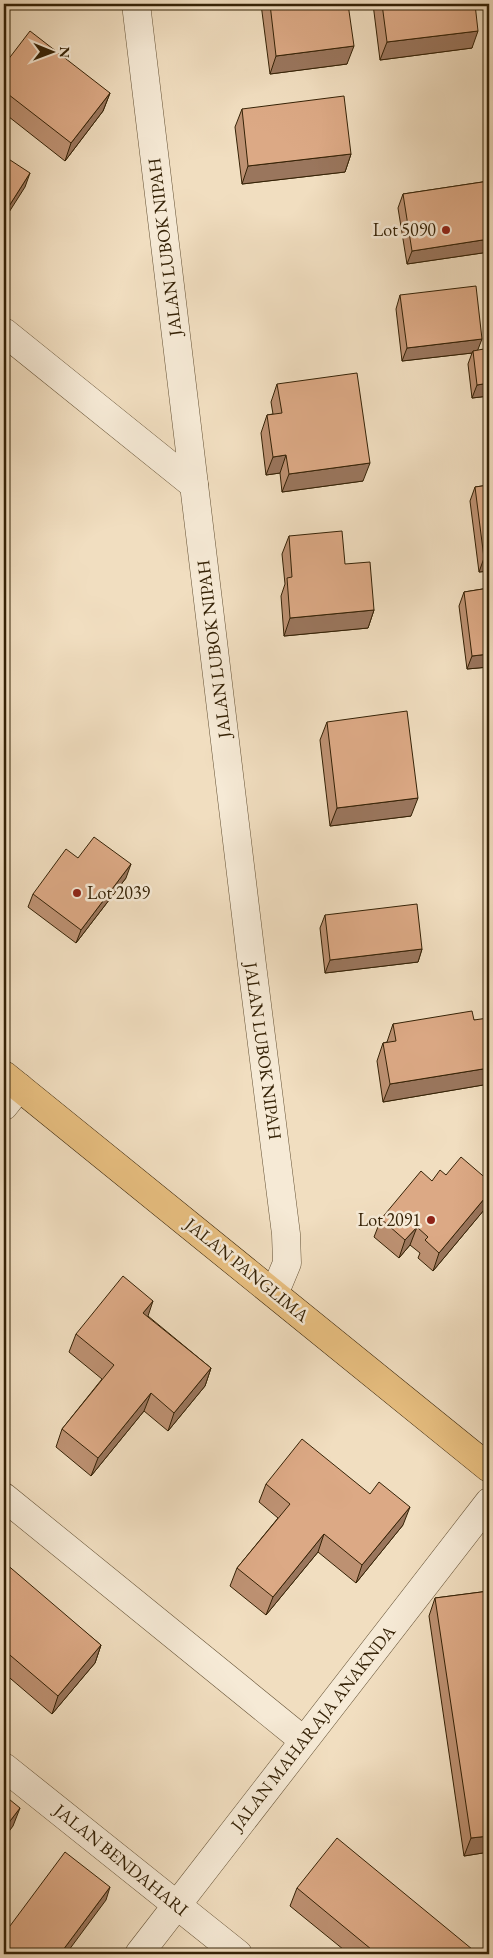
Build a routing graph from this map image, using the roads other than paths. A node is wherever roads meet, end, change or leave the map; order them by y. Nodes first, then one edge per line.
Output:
1 (136, 4) edge
2 (4, 332) edge
3 (194, 485) junction
4 (9, 1089) edge
5 (275, 1292) junction
6 (489, 1468) edge
7 (4, 1497) edge
8 (489, 1502) edge
9 (303, 1740) junction
10 (4, 1767) edge
11 (177, 1905) junction
12 (138, 1954) edge
13 (238, 1954) edge

1 - 3 street, JALAN LUBOK NIPAH
2 - 3 street
3 - 5 street, JALAN LUBOK NIPAH
4 - 5 main road, JALAN PANGLIMA
5 - 6 main road, JALAN PANGLIMA
7 - 9 street
8 - 9 street, JALAN MAHARAJA ANAKNDA
9 - 11 street, JALAN MAHARAJA ANAKNDA
10 - 11 street, JALAN BENDAHARI
11 - 12 street, JALAN MAHARAJA ANAKNDA
11 - 13 street, JALAN BENDAHARI

